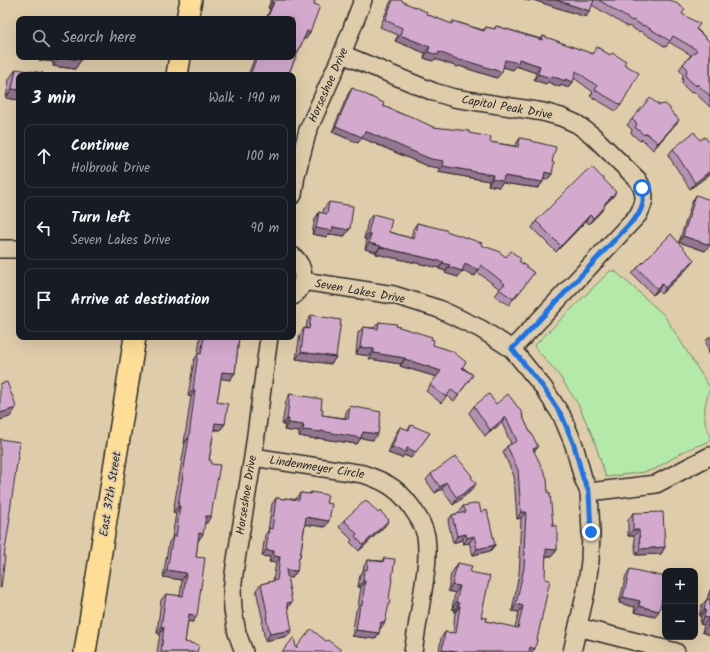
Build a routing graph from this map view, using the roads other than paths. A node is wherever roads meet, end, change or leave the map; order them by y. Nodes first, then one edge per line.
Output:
1 (191, 0) edge
2 (363, 0) edge
3 (188, 16) edge
4 (342, 54) junction
5 (180, 60) edge
6 (178, 72) edge
7 (296, 174) edge
8 (0, 249) edge
9 (16, 249) edge
10 (296, 260) edge
11 (303, 281) junction
12 (296, 293) edge
13 (135, 340) edge
14 (269, 340) edge
15 (512, 349) junction
16 (710, 456) edge
17 (253, 457) junction
18 (589, 492) junction
19 (578, 627) junction
20 (85, 652) edge
21 (244, 652) edge
22 (413, 652) edge
23 (572, 652) edge
24 (676, 652) edge

1 - 3 main road
2 - 4 street, Horseshoe Drive
4 - 7 street, Horseshoe Drive
4 - 15 street, Capitol Peak Drive
5 - 6 main road
8 - 9 street
10 - 11 street
11 - 12 street
11 - 15 street, Seven Lakes Drive
13 - 20 main road, East 37th Street
14 - 17 street, Horseshoe Drive
15 - 18 street, Seven Lakes Drive
16 - 18 street
17 - 21 street, Horseshoe Drive
17 - 22 street, Lindenmeyer Circle
18 - 19 street, Seven Lakes Drive
19 - 23 street, Seven Lakes Drive
19 - 24 street

